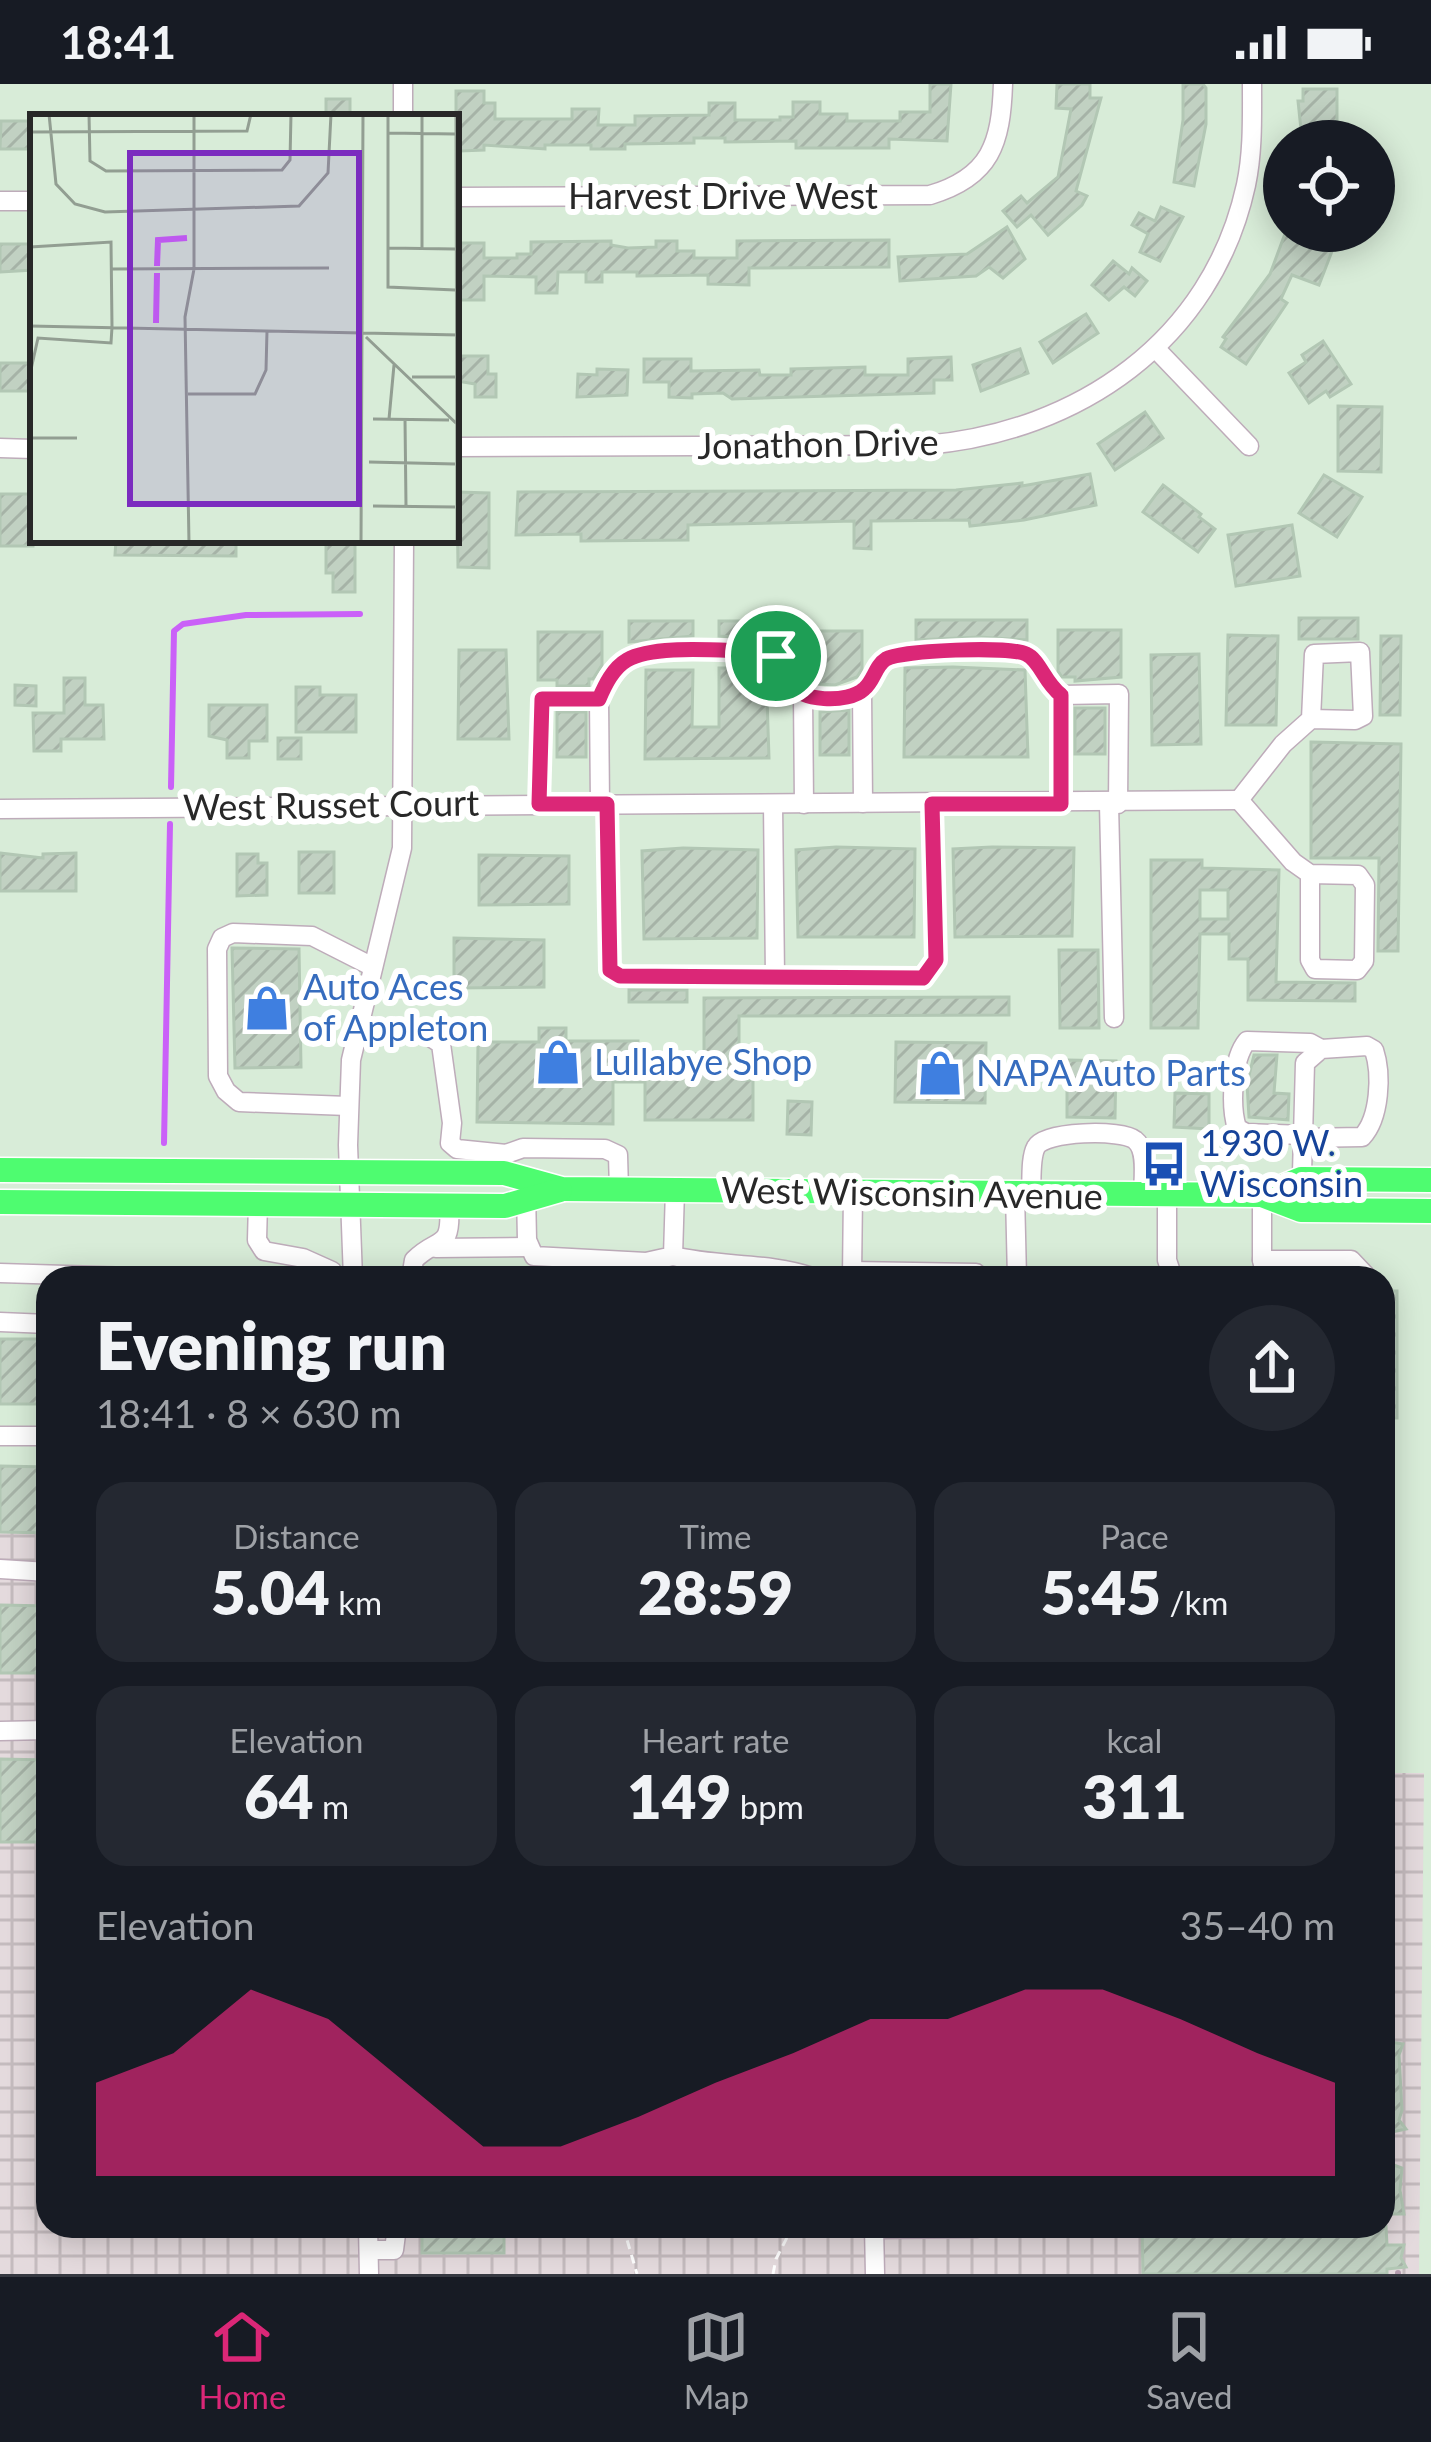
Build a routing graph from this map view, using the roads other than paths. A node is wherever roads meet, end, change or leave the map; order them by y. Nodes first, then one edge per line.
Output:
1 (403, 84) edge
2 (1003, 84) edge
3 (1252, 84) edge
4 (404, 114) edge
5 (459, 197) edge
6 (1156, 349) junction
7 (1250, 446) dead end
8 (459, 447) edge
9 (404, 543) edge
10 (862, 692) junction
11 (803, 695) junction
12 (1061, 695) junction
13 (599, 699) junction
14 (1311, 719) junction
15 (1239, 800) junction
16 (862, 803) junction
17 (539, 804) junction
18 (603, 804) junction
19 (773, 804) junction
20 (804, 804) junction
21 (932, 804) junction
22 (1061, 804) junction
23 (1113, 804) junction
24 (404, 807) junction
25 (0, 808) edge
26 (1310, 874) junction
27 (373, 967) junction
28 (775, 977) junction
29 (1114, 1018) dead end
30 (356, 1025) junction
31 (1321, 1049) junction
32 (348, 1106) junction
33 (1303, 1136) junction
34 (0, 1170) edge
35 (349, 1173) junction
36 (515, 1176) junction
37 (1301, 1179) junction
38 (1431, 1180) edge
39 (619, 1190) junction
40 (675, 1190) junction
41 (853, 1192) junction
42 (1023, 1194) junction
43 (1155, 1195) junction
44 (1262, 1196) junction
45 (0, 1202) edge
46 (258, 1203) junction
47 (351, 1204) junction
48 (449, 1205) junction
49 (1301, 1210) junction
50 (1423, 1214) edge
51 (529, 1247) junction
52 (436, 1249) junction
53 (668, 1264) edge
54 (316, 1266) edge
55 (353, 1266) edge
56 (413, 1266) edge
57 (567, 1266) edge
58 (730, 1266) edge
59 (852, 1266) edge
60 (1018, 1266) edge
61 (1169, 1266) edge
62 (1264, 1266) edge
63 (1293, 1266) edge
64 (1357, 1266) edge
65 (0, 1274) edge
66 (36, 1275) edge
67 (0, 1322) edge
68 (36, 1324) edge
69 (0, 1436) edge
70 (36, 1436) edge
71 (0, 1569) edge
72 (36, 1571) edge
73 (36, 1730) edge
74 (0, 1731) edge
75 (368, 2238) edge
76 (396, 2238) edge
77 (874, 2238) edge
78 (369, 2251) junction
79 (369, 2274) edge
80 (875, 2274) edge

1 - 4 street
2 - 5 street, Harvest Drive West
3 - 6 street, Jonathon Drive
6 - 7 street
6 - 8 street, Jonathon Drive
9 - 24 street
10 - 11 street
10 - 12 street
10 - 16 street
11 - 13 street
11 - 20 street
12 - 22 street
12 - 23 street
13 - 17 street
13 - 18 street
14 - 14 street
14 - 15 street
15 - 23 street, West Russet Court
15 - 26 street
16 - 20 street, West Russet Court
16 - 21 street, West Russet Court
17 - 18 street, West Russet Court
17 - 24 street, West Russet Court
18 - 19 street, West Russet Court
18 - 28 street
19 - 20 street, West Russet Court
19 - 28 street
21 - 22 street, West Russet Court
21 - 28 street
22 - 23 street, West Russet Court
23 - 29 street
24 - 25 street, West Russet Court
24 - 27 street
26 - 26 street
27 - 30 street
27 - 32 street
30 - 32 street
30 - 36 street
31 - 33 street
31 - 33 street
31 - 33 street
32 - 35 street
33 - 37 street
34 - 35 main road, West Wisconsin Avenue
35 - 36 main road, West Wisconsin Avenue
35 - 47 street
36 - 39 main road, West Wisconsin Avenue
36 - 39 street
36 - 48 main road, West Wisconsin Avenue
36 - 51 street
37 - 38 main road, West Wisconsin Avenue
37 - 44 main road, West Wisconsin Avenue
37 - 49 street
39 - 40 main road, West Wisconsin Avenue
40 - 41 main road, West Wisconsin Avenue
40 - 53 street
41 - 42 main road, West Wisconsin Avenue
41 - 59 street
42 - 43 main road, West Wisconsin Avenue
42 - 43 street
42 - 60 street
43 - 44 main road, West Wisconsin Avenue
43 - 61 street
44 - 49 main road, West Wisconsin Avenue
44 - 62 street
45 - 46 main road, West Wisconsin Avenue
46 - 47 main road, West Wisconsin Avenue
46 - 54 street
47 - 48 main road, West Wisconsin Avenue
47 - 55 street
48 - 52 street
49 - 50 main road, West Wisconsin Avenue
51 - 52 street
51 - 57 street
52 - 56 street
53 - 58 street
63 - 64 street
65 - 66 street
67 - 68 street
69 - 70 street
71 - 72 street
73 - 74 street
75 - 78 street
76 - 78 street
77 - 80 street
78 - 79 street

